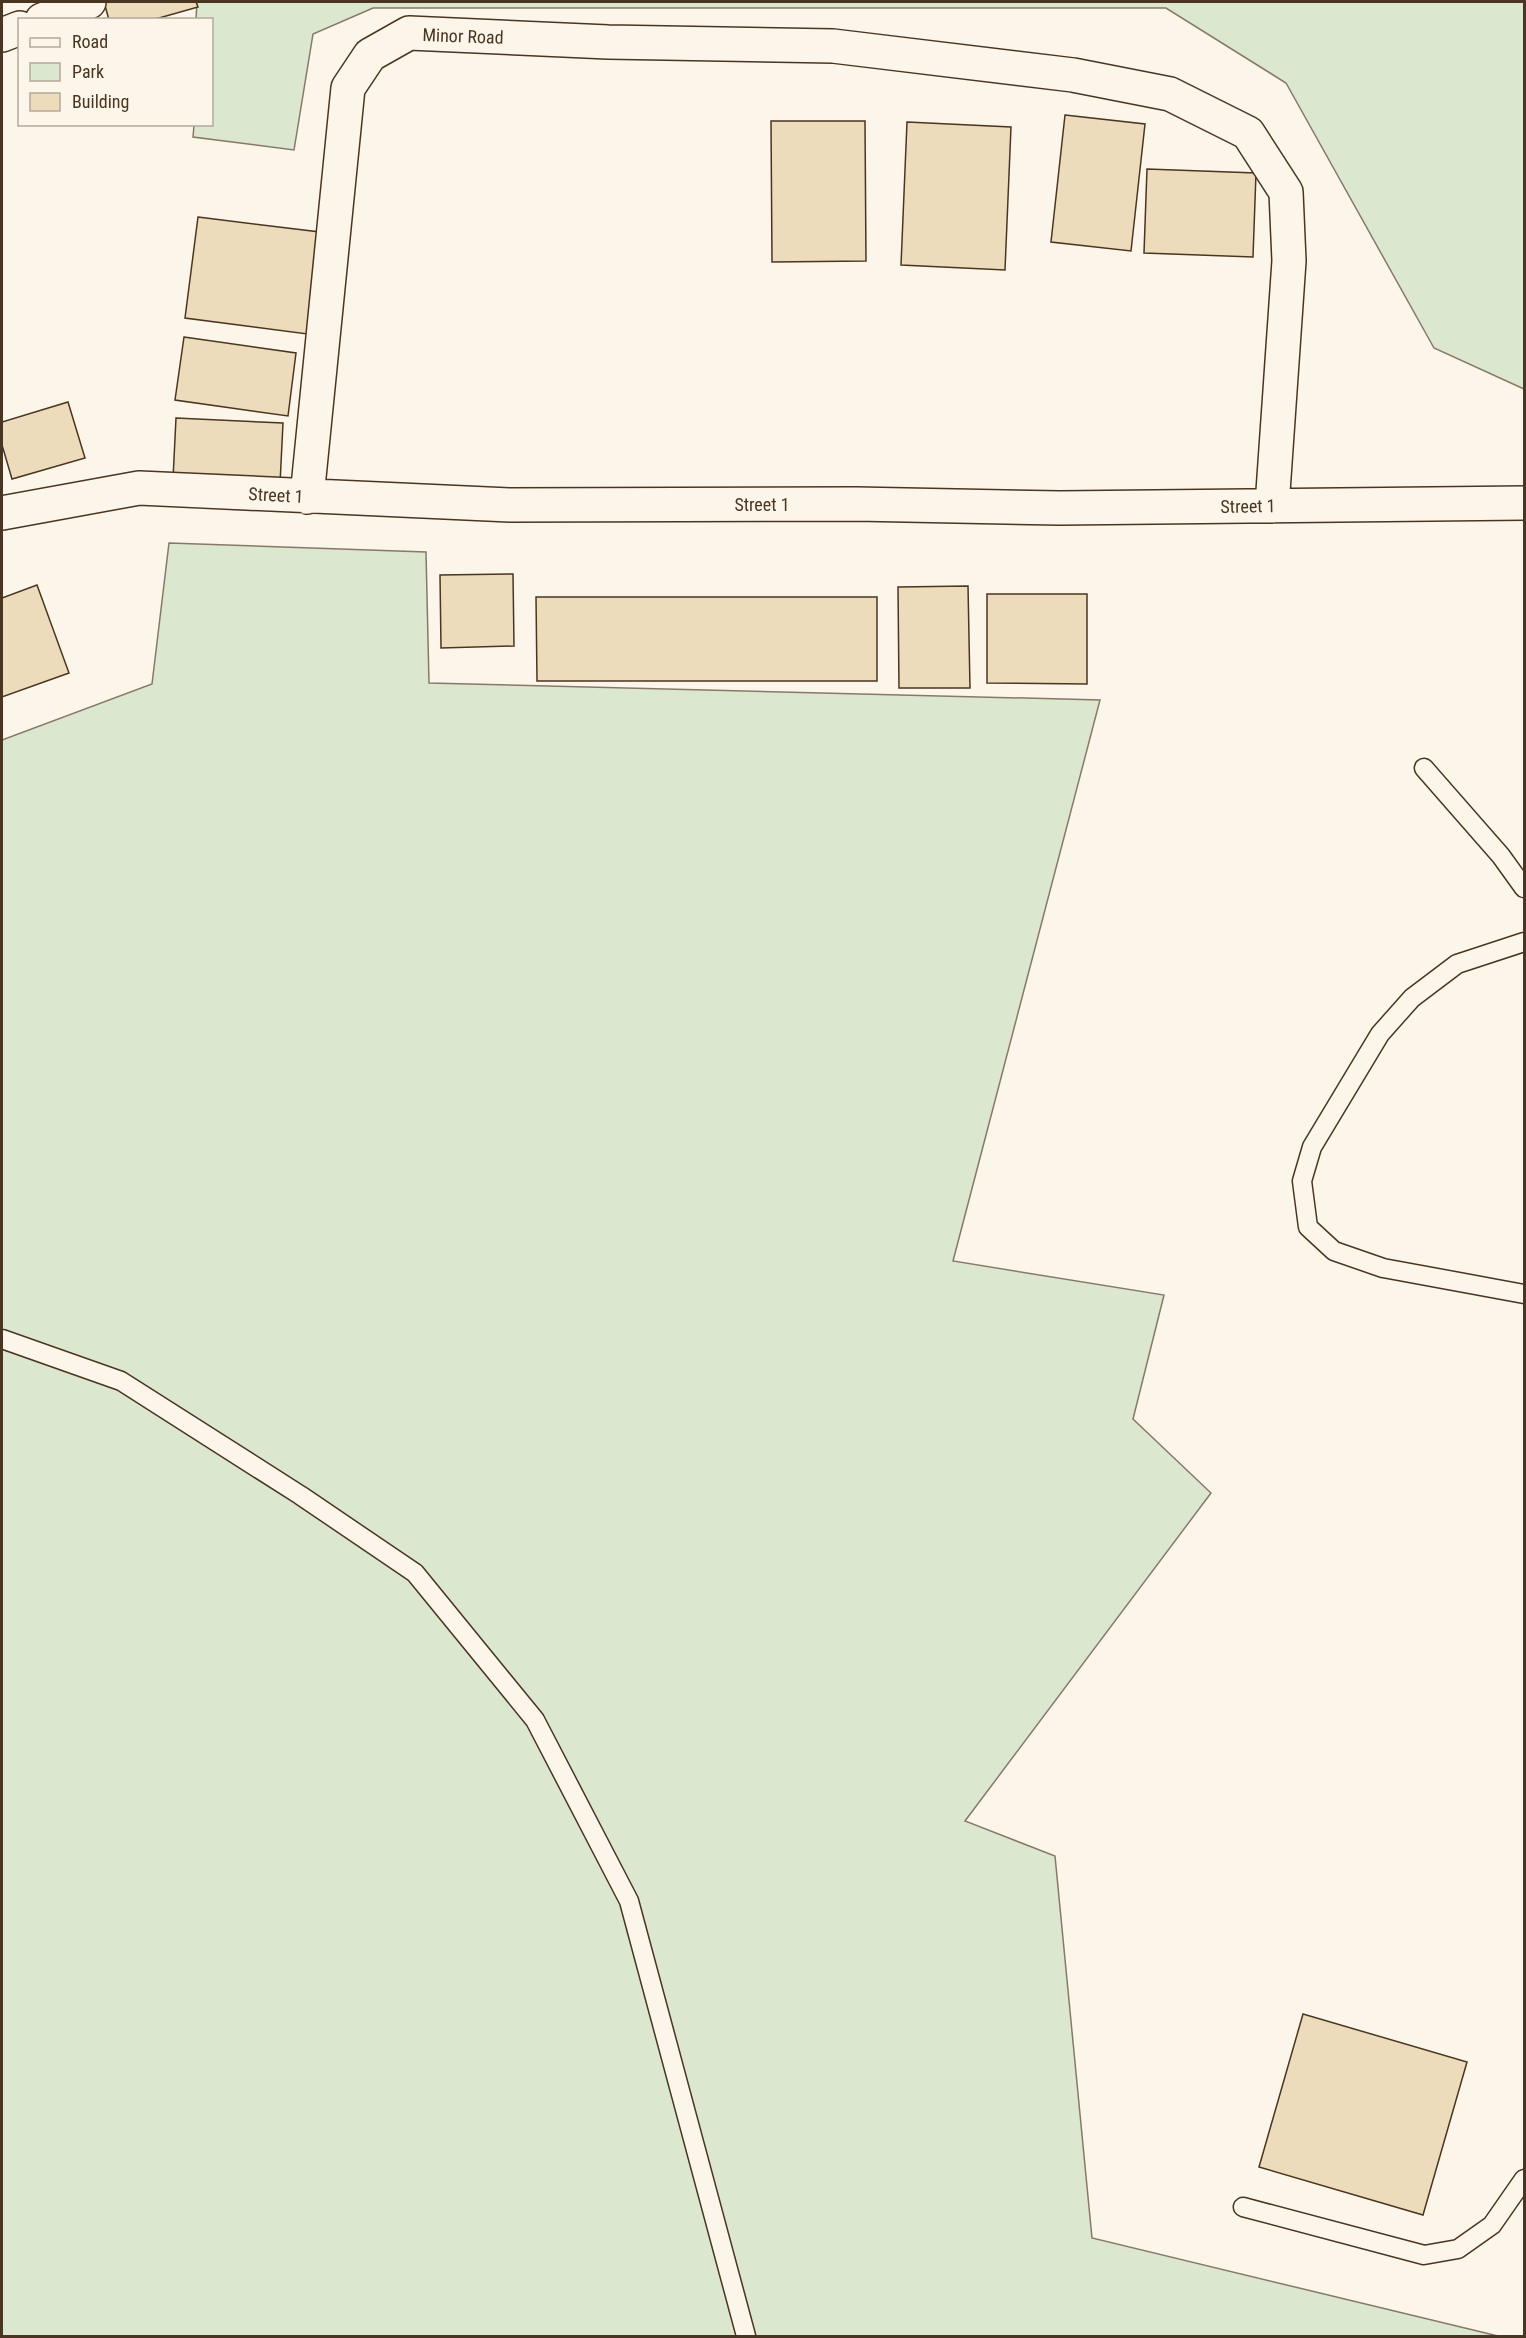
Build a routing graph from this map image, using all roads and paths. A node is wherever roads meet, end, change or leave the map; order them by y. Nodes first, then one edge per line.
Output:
1 (89, 2) edge
2 (47, 18) edge
3 (18, 29) edge
4 (2, 35) edge
5 (307, 497) junction
6 (1524, 503) edge
7 (1272, 506) junction
8 (2, 513) edge
9 (1424, 768) dead end
10 (1524, 888) edge
11 (1524, 942) edge
12 (1524, 1294) edge
13 (2, 1339) edge
14 (1524, 2179) edge
15 (1243, 2207) dead end
16 (746, 2337) edge

1 - 2 street
3 - 4 street
5 - 7 street, Street 1
5 - 7 street, Minor Road
5 - 8 street, Street 1
6 - 7 street, Street 1
9 - 10 lane
11 - 12 lane
13 - 16 lane
14 - 15 lane

